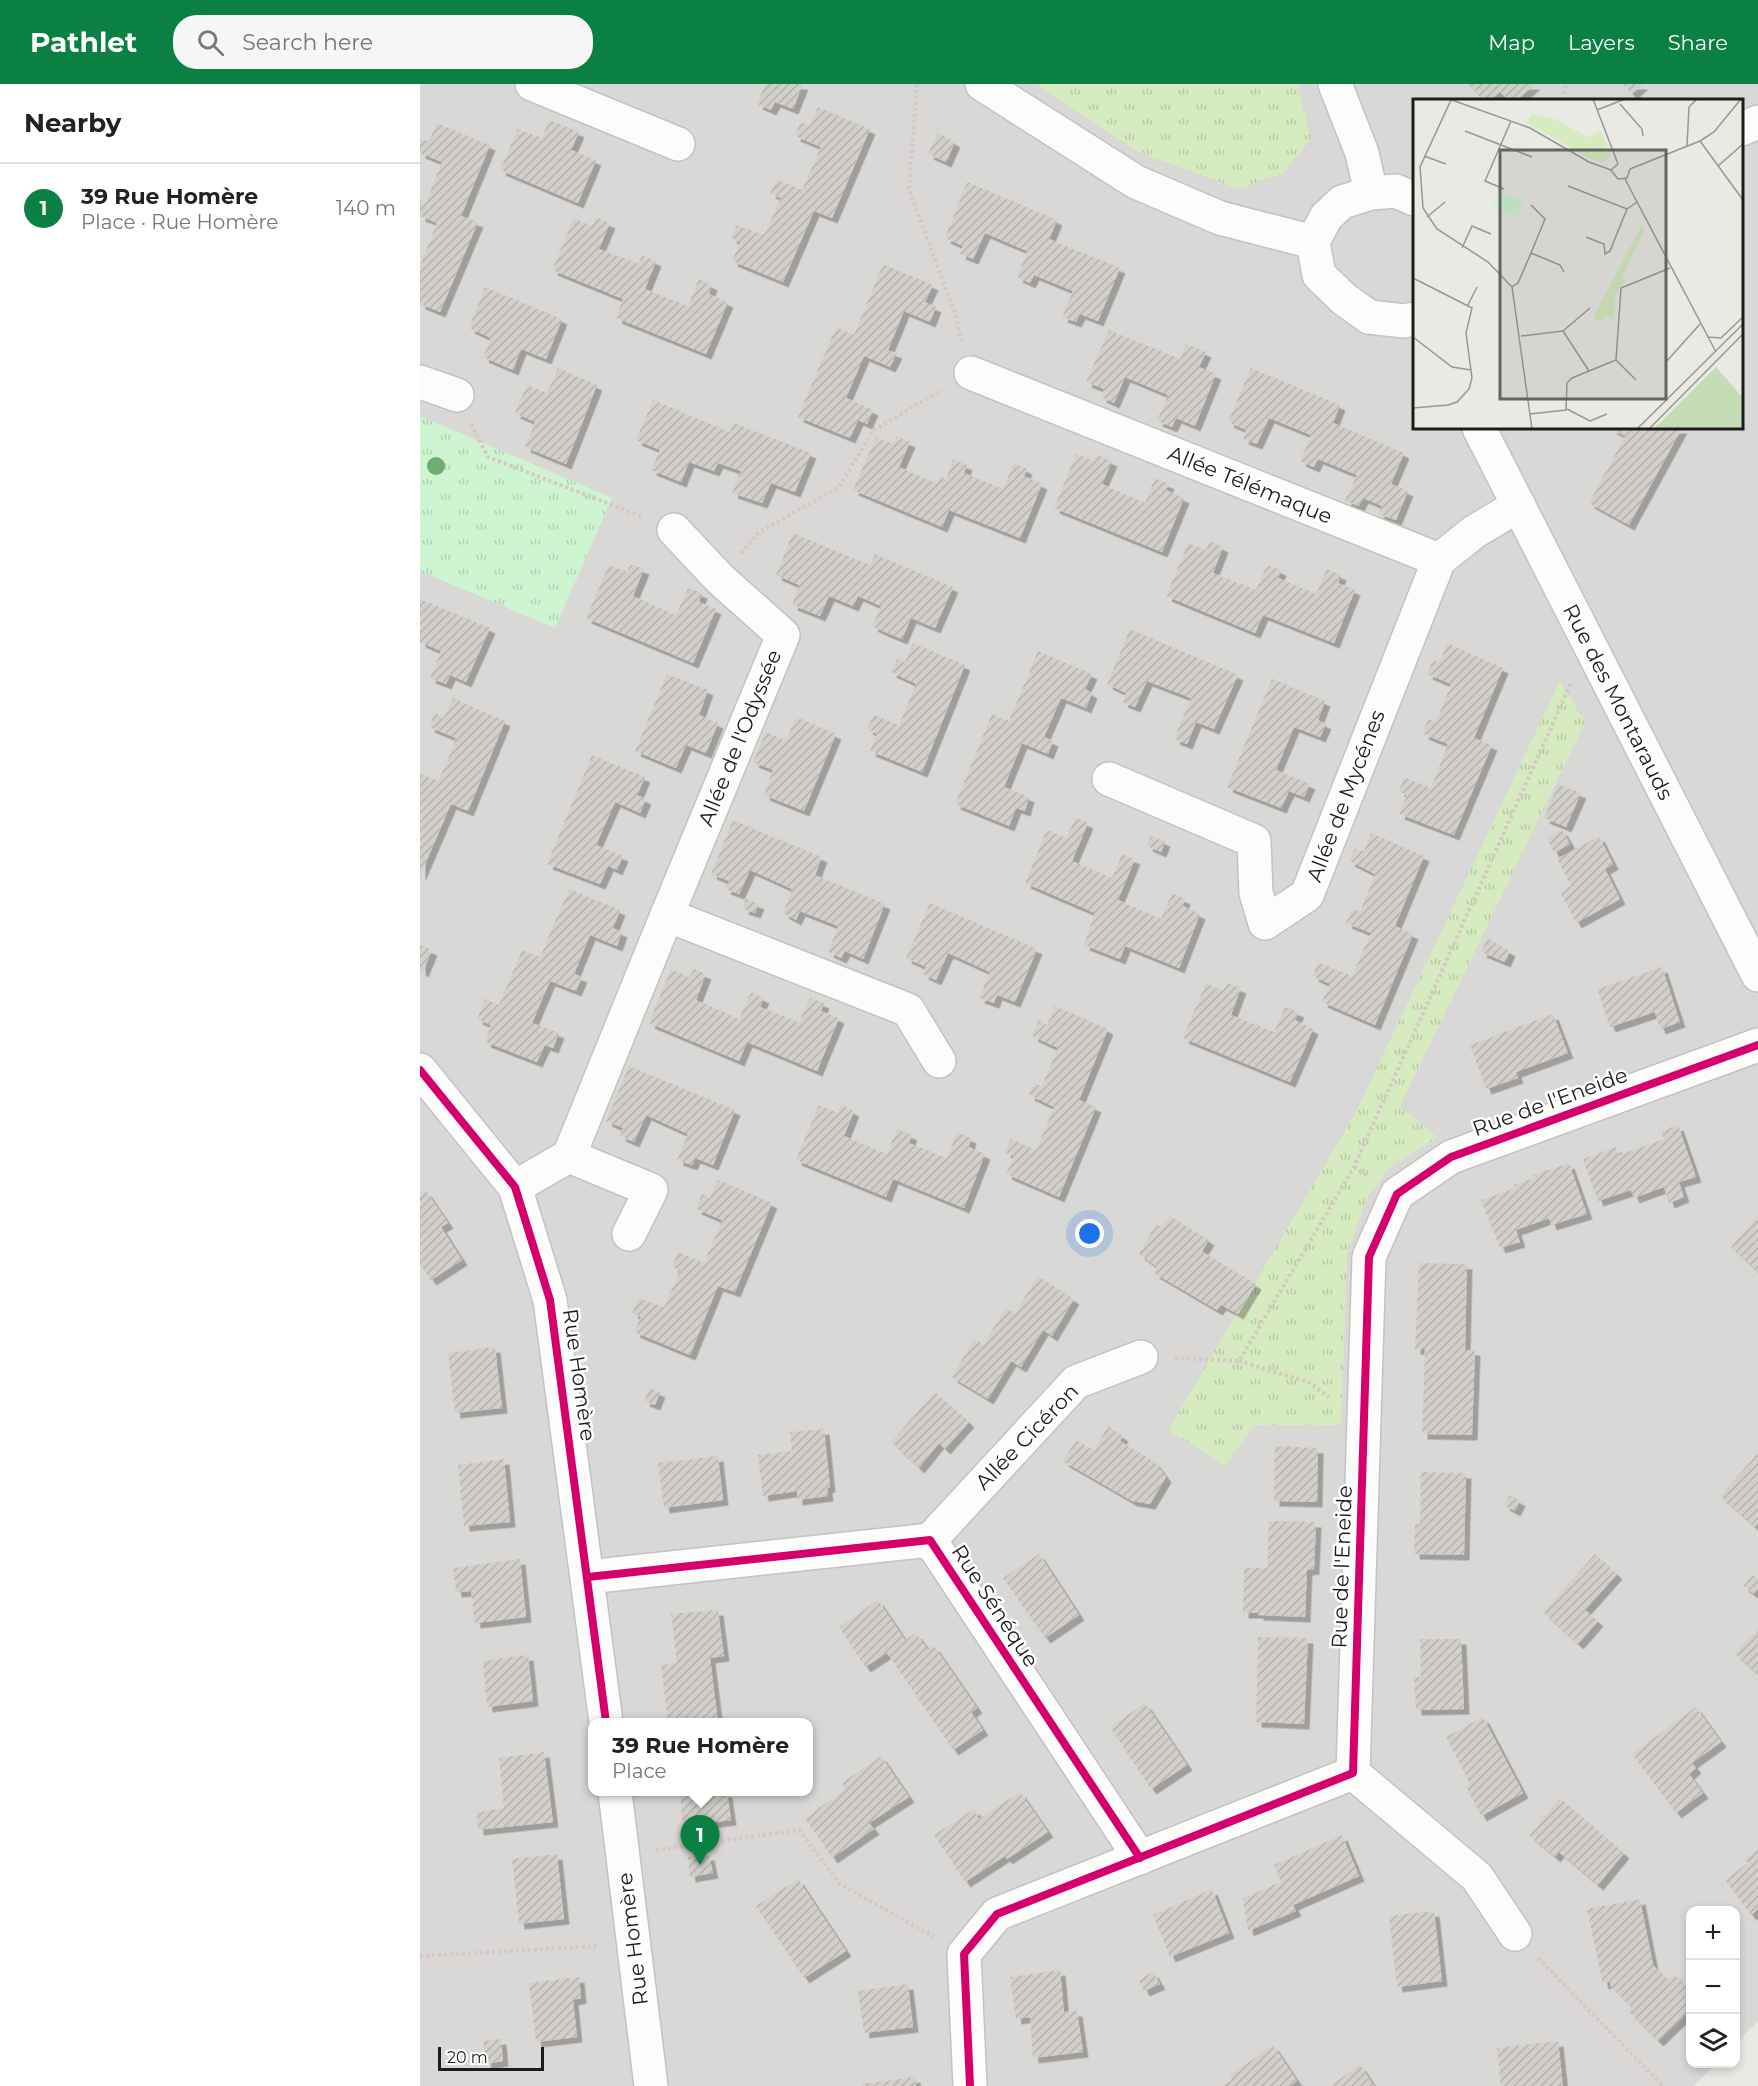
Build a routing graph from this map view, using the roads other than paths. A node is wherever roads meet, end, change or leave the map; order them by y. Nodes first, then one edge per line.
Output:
1 (532, 84) edge
2 (982, 84) edge
3 (1335, 84) edge
4 (1758, 122) edge
5 (1743, 129) edge
6 (678, 144) dead end
7 (1371, 193) junction
8 (1413, 200) edge
9 (1313, 242) junction
10 (1413, 319) edge
11 (972, 373) road end
12 (420, 382) edge
13 (457, 396) road end
14 (1480, 429) edge
15 (1519, 505) junction
16 (674, 530) road end
17 (1438, 560) junction
18 (1109, 779) dead end
19 (667, 915) junction
20 (1758, 975) edge
21 (1758, 1046) edge
22 (939, 1060) dead end
23 (420, 1070) edge
24 (569, 1156) junction
25 (515, 1187) junction
26 (629, 1234) dead end
27 (1141, 1357) road end
28 (930, 1540) junction
29 (588, 1577) junction
30 (606, 1718) edge
31 (1353, 1773) junction
32 (616, 1796) edge
33 (1140, 1858) junction
34 (1515, 1934) road end
35 (651, 2086) edge
36 (970, 2086) edge

1 - 6 street
2 - 9 street
3 - 7 street
4 - 5 street
7 - 8 street
7 - 9 street
9 - 10 street
11 - 17 street, Allée Télémaque
12 - 13 street
14 - 15 street, Rue des Montarauds
15 - 17 street
15 - 20 street, Rue des Montarauds
16 - 19 street, Allée de l'Odyssée
17 - 18 street, Allée de Mycénes
19 - 22 street
19 - 24 street, Allée de l'Odyssée
21 - 31 street, Rue de l'Eneide
23 - 25 street, Rue Homère
24 - 25 street
24 - 26 street
25 - 29 street, Rue Homère
27 - 28 street, Allée Cicéron
28 - 29 street, Rue Sénéque
28 - 33 street, Rue Sénéque
29 - 30 street, Rue Homère
31 - 33 street
31 - 34 street
32 - 35 street, Rue Homère
33 - 36 street

